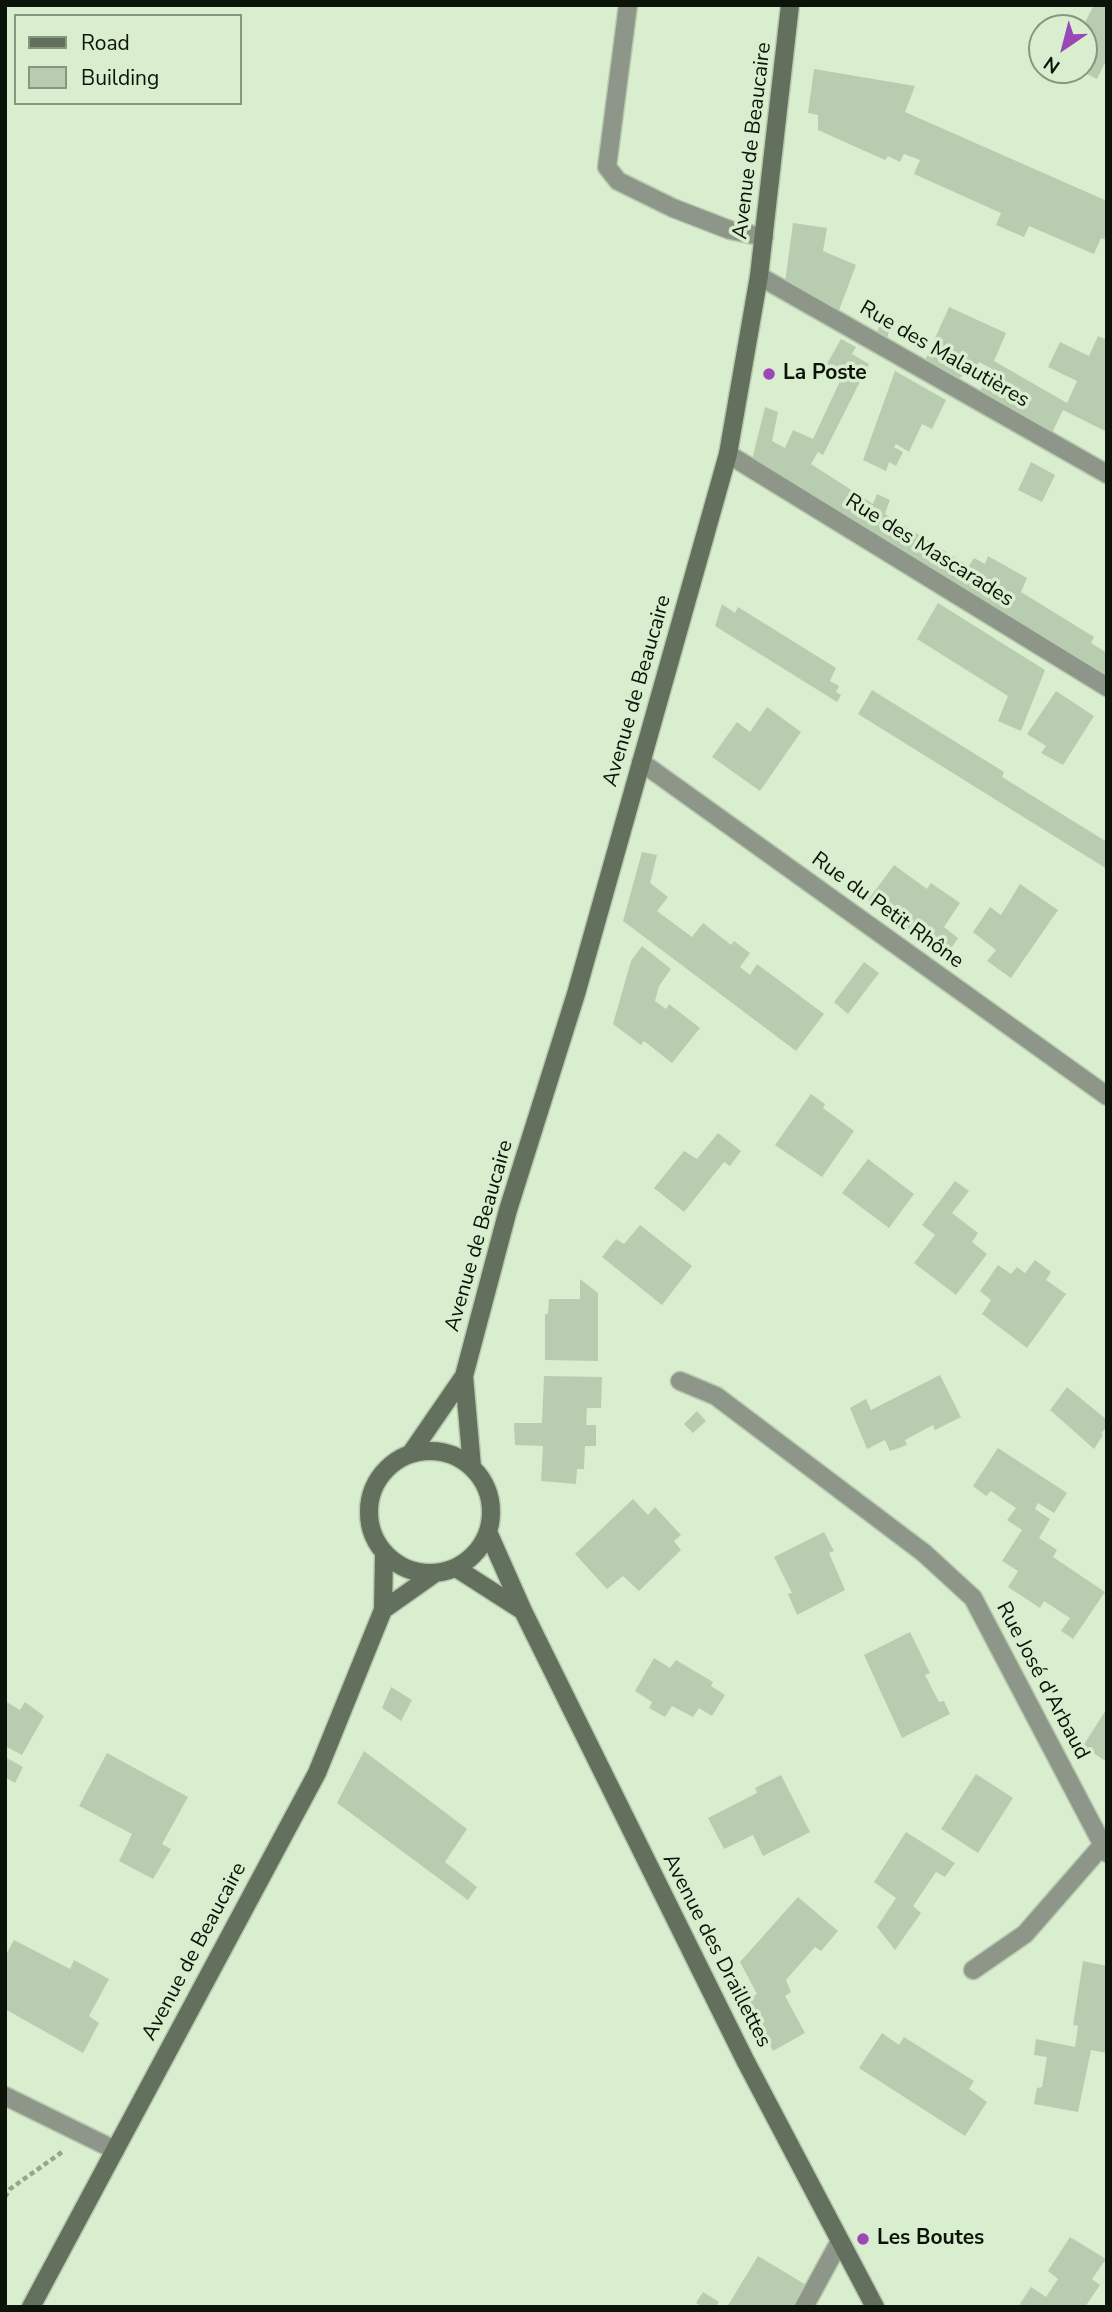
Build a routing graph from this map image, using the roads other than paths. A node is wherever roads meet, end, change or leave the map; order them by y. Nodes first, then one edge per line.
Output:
1 (628, 5) edge
2 (790, 5) edge
3 (764, 237) junction
4 (759, 276) junction
5 (728, 454) junction
6 (1107, 474) edge
7 (1107, 687) edge
8 (641, 762) junction
9 (1107, 1096) edge
10 (464, 1376) junction
11 (680, 1381) dead end
12 (411, 1453) junction
13 (472, 1467) junction
14 (488, 1532) junction
15 (384, 1554) junction
16 (456, 1569) junction
17 (434, 1574) junction
18 (383, 1610) junction
19 (523, 1611) junction
20 (1105, 1846) edge
21 (973, 1970) dead end
22 (5, 2096) edge
23 (115, 2150) junction
24 (841, 2241) junction
25 (31, 2307) edge
26 (804, 2307) edge
27 (875, 2307) edge

1 - 3 street
2 - 3 street, Avenue de Beaucaire
3 - 4 street, Avenue de Beaucaire
4 - 5 street, Avenue de Beaucaire
4 - 6 street, Rue des Malautières
5 - 7 street, Rue des Mascarades
5 - 8 street, Avenue de Beaucaire
8 - 9 street, Rue du Petit Rhône
8 - 10 street, Avenue de Beaucaire
10 - 12 street, Avenue de Beaucaire
10 - 13 street, Avenue de Beaucaire
11 - 20 street, Rue José d'Arbaud
12 - 13 street
12 - 15 street
13 - 14 street
14 - 16 street
14 - 19 street, Avenue des Draillettes
15 - 17 street
15 - 18 street, Avenue de Beaucaire
16 - 17 street
16 - 19 street
17 - 18 street
18 - 23 street, Avenue de Beaucaire
19 - 24 street, Avenue des Draillettes
20 - 21 street, Rue José d'Arbaud
22 - 23 street
23 - 25 street, Avenue de Beaucaire
24 - 26 street
24 - 27 street, Avenue des Draillettes

